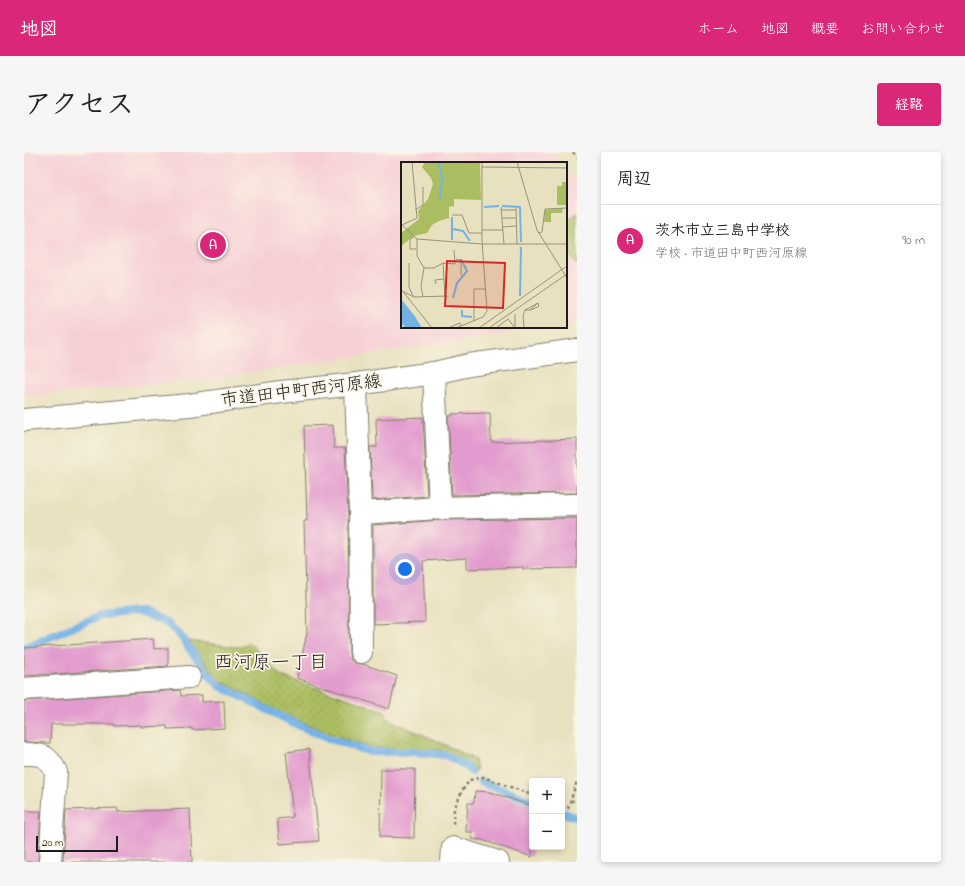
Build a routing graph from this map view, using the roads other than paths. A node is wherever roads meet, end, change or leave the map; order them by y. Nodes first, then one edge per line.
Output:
1 (577, 350) edge
2 (434, 373) junction
3 (356, 384) junction
4 (24, 420) edge
5 (577, 506) edge
6 (440, 508) junction
7 (360, 513) junction
8 (361, 652) dead end
9 (190, 677) dead end
10 (24, 689) edge
11 (24, 754) edge
12 (453, 855) edge
13 (50, 862) edge
14 (498, 862) edge

1 - 2 street, 市道田中町西河原線
2 - 3 street, 市道田中町西河原線
2 - 6 street
3 - 4 street, 市道田中町西河原線
3 - 7 street
5 - 6 street
6 - 7 street
7 - 8 street
9 - 10 street
11 - 13 street
12 - 14 street

